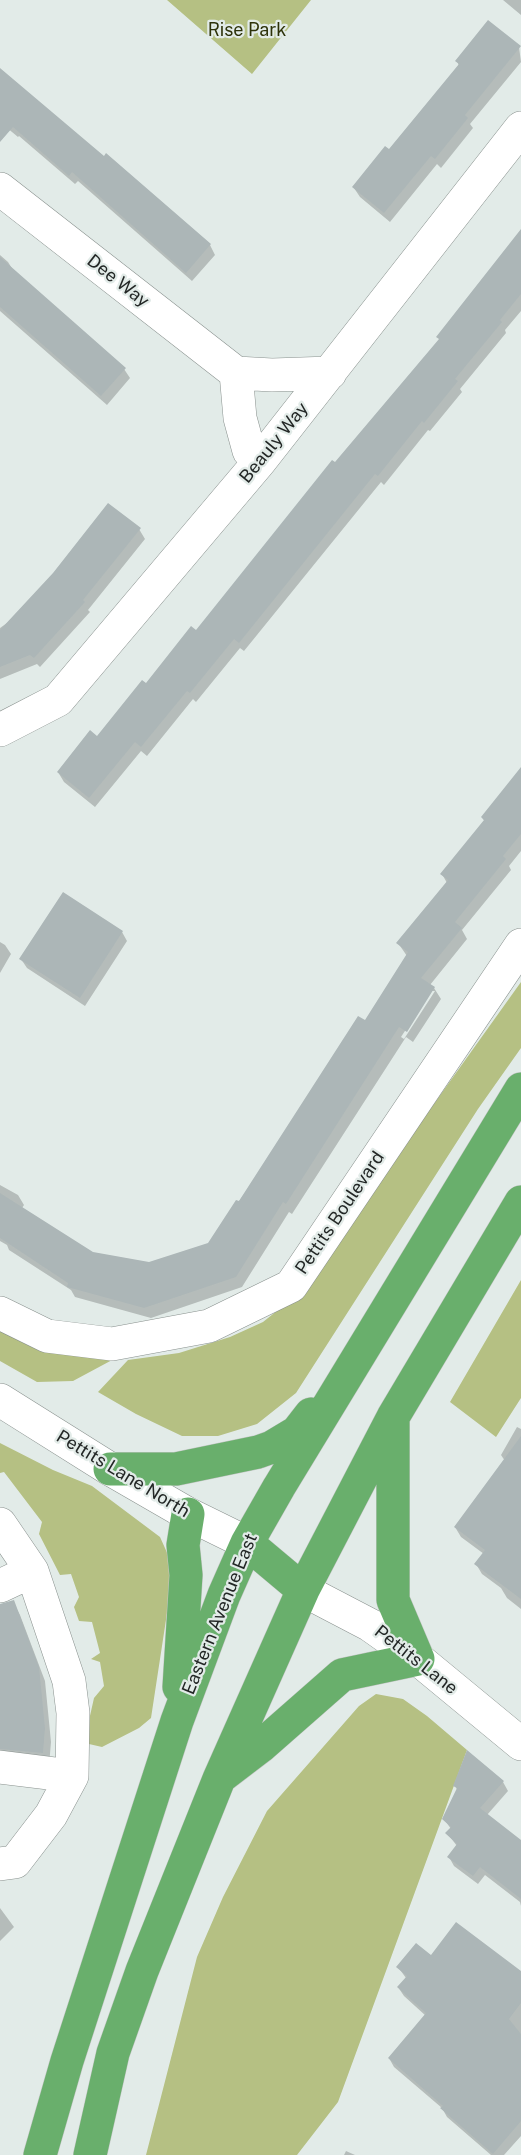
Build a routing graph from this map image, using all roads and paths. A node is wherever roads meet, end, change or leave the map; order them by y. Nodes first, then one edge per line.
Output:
1 (521, 128) edge
2 (0, 189) edge
3 (236, 373) junction
4 (330, 373) junction
5 (260, 461) junction
6 (0, 730) edge
7 (521, 945) edge
8 (521, 1089) edge
9 (521, 1202) edge
10 (0, 1313) edge
11 (355, 1362) junction
12 (0, 1400) edge
13 (393, 1417) junction
14 (110, 1469) junction
15 (188, 1514) junction
16 (0, 1524) edge
17 (247, 1543) junction
18 (32, 1572) junction
19 (0, 1586) edge
20 (303, 1590) junction
21 (418, 1659) junction
22 (177, 1721) junction
23 (521, 1744) edge
24 (0, 1767) edge
25 (72, 1776) junction
26 (219, 1779) junction
27 (0, 1864) edge
28 (40, 2155) edge
29 (90, 2155) edge

1 - 4 street, Beauly Way
2 - 3 street, Dee Way
3 - 4 street
3 - 5 street
4 - 5 street, Beauly Way
5 - 6 street, Beauly Way
7 - 10 street, Pettits Boulevard
8 - 11 highway, Eastern Avenue East
9 - 13 highway
11 - 14 highway
11 - 17 highway, Eastern Avenue East
12 - 14 street, Pettits Lane North
13 - 20 highway
13 - 21 highway
14 - 15 street, Pettits Lane North
15 - 17 street, Pettits Lane North
15 - 22 highway
16 - 18 street
17 - 20 highway
17 - 22 highway, Eastern Avenue East
18 - 19 street
18 - 25 street
20 - 21 street, Pettits Lane
20 - 26 highway
21 - 23 street, Pettits Lane
21 - 26 highway
22 - 28 highway, Eastern Avenue East
24 - 25 street
25 - 27 street
26 - 29 highway

